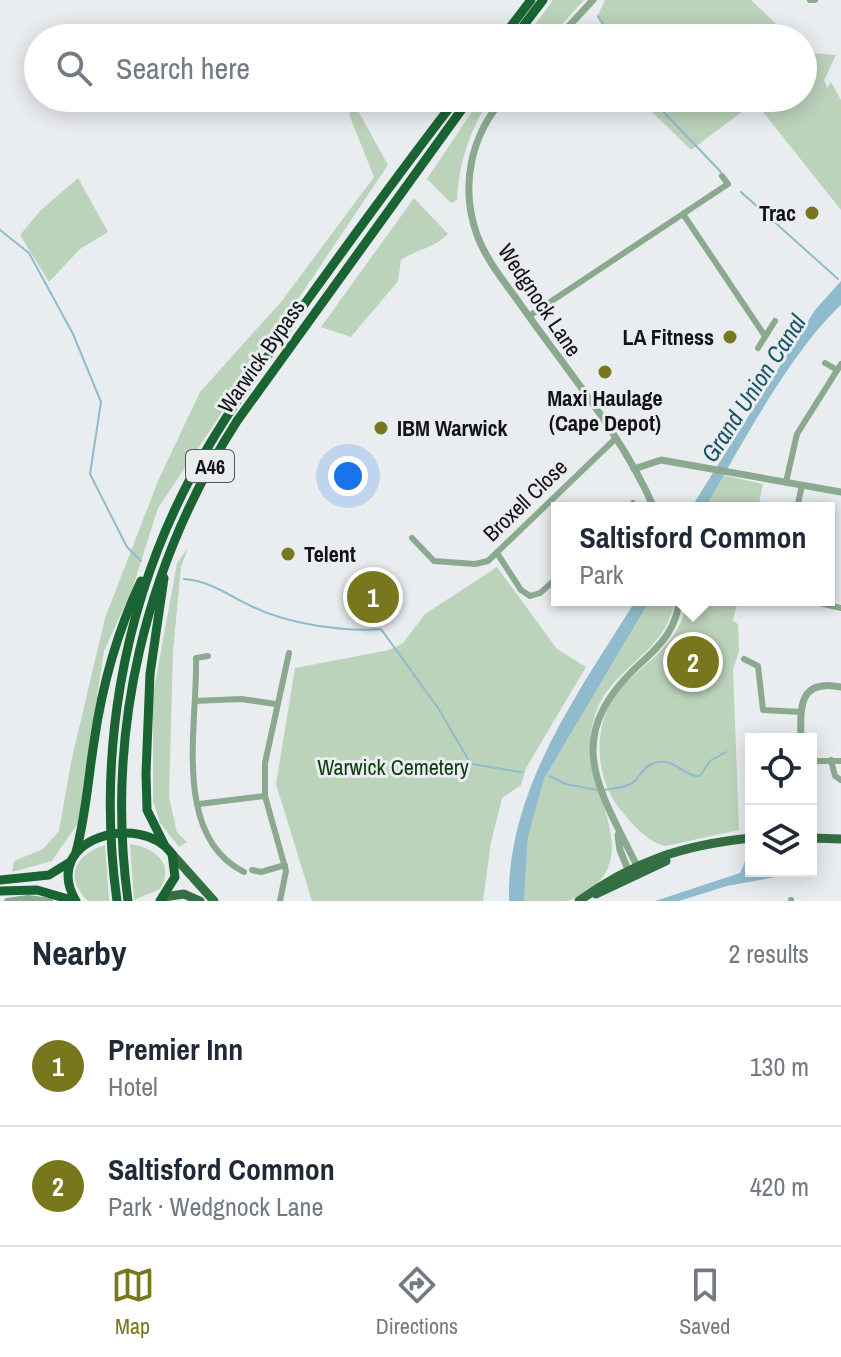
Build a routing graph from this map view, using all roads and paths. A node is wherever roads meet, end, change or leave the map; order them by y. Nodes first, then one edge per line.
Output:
1 (531, 0) edge
2 (543, 0) edge
3 (593, 0) edge
4 (513, 24) edge
5 (525, 24) edge
6 (571, 24) edge
7 (447, 112) edge
8 (460, 112) edge
9 (495, 112) edge
10 (722, 176) dead end
11 (683, 214) junction
12 (529, 316) junction
13 (775, 321) dead end
14 (765, 336) junction
15 (758, 348) dead end
16 (825, 363) dead end
17 (839, 367) edge
18 (615, 439) junction
19 (634, 469) junction
20 (786, 482) junction
21 (802, 485) junction
22 (841, 492) edge
23 (651, 502) edge
24 (798, 502) edge
25 (412, 538) dead end
26 (172, 543) junction
27 (497, 553) junction
28 (156, 554) junction
29 (551, 583) edge
30 (678, 606) edge
31 (289, 653) dead end
32 (208, 656) dead end
33 (744, 659) dead end
34 (841, 687) edge
35 (195, 701) junction
36 (276, 704) junction
37 (801, 712) junction
38 (801, 733) edge
39 (831, 760) junction
40 (817, 761) edge
41 (841, 761) edge
42 (841, 780) edge
43 (265, 796) junction
44 (199, 804) junction
45 (817, 838) edge
46 (745, 839) edge
47 (841, 839) edge
48 (164, 844) junction
49 (76, 852) junction
50 (172, 854) junction
51 (70, 862) junction
52 (285, 865) junction
53 (234, 867) junction
54 (634, 870) junction
55 (227, 876) dead end
56 (0, 880) edge
57 (0, 891) edge
58 (279, 898) edge
59 (162, 900) edge
60 (7, 901) edge
61 (50, 901) edge
62 (76, 901) edge
63 (117, 901) edge
64 (128, 901) edge
65 (200, 901) edge
66 (214, 901) edge
67 (581, 901) edge

1 - 4 highway
2 - 5 highway
3 - 6 street
7 - 28 highway, Warwick Bypass / A46
8 - 26 highway, Warwick Bypass / A46
9 - 12 street, Wedgnock Lane
10 - 11 street
11 - 12 street
11 - 14 street
12 - 18 street, Wedgnock Lane
13 - 14 street
14 - 15 street
16 - 17 street
17 - 20 street
18 - 19 street, Wedgnock Lane
18 - 27 street, Broxell Close
19 - 20 street
19 - 23 street, Wedgnock Lane
20 - 21 street
21 - 22 street
21 - 24 street
25 - 27 street, Broxell Close
26 - 48 highway
26 - 64 highway, Warwick Bypass / A46
27 - 29 street
28 - 49 highway
28 - 63 highway, Warwick Bypass / A46
30 - 54 street
31 - 36 street
32 - 35 street
33 - 37 street
34 - 37 street
35 - 36 street
35 - 44 street
36 - 43 street
37 - 38 street
39 - 40 street
39 - 41 street
39 - 42 street
43 - 44 street
43 - 52 street
44 - 53 street
45 - 47 main road
46 - 54 main road
48 - 49 highway
48 - 50 highway
49 - 51 highway
50 - 59 highway
50 - 66 main road
51 - 56 highway
51 - 62 highway
52 - 53 street
52 - 58 street
53 - 55 street
54 - 67 main road
57 - 62 highway
59 - 65 main road
60 - 61 street

